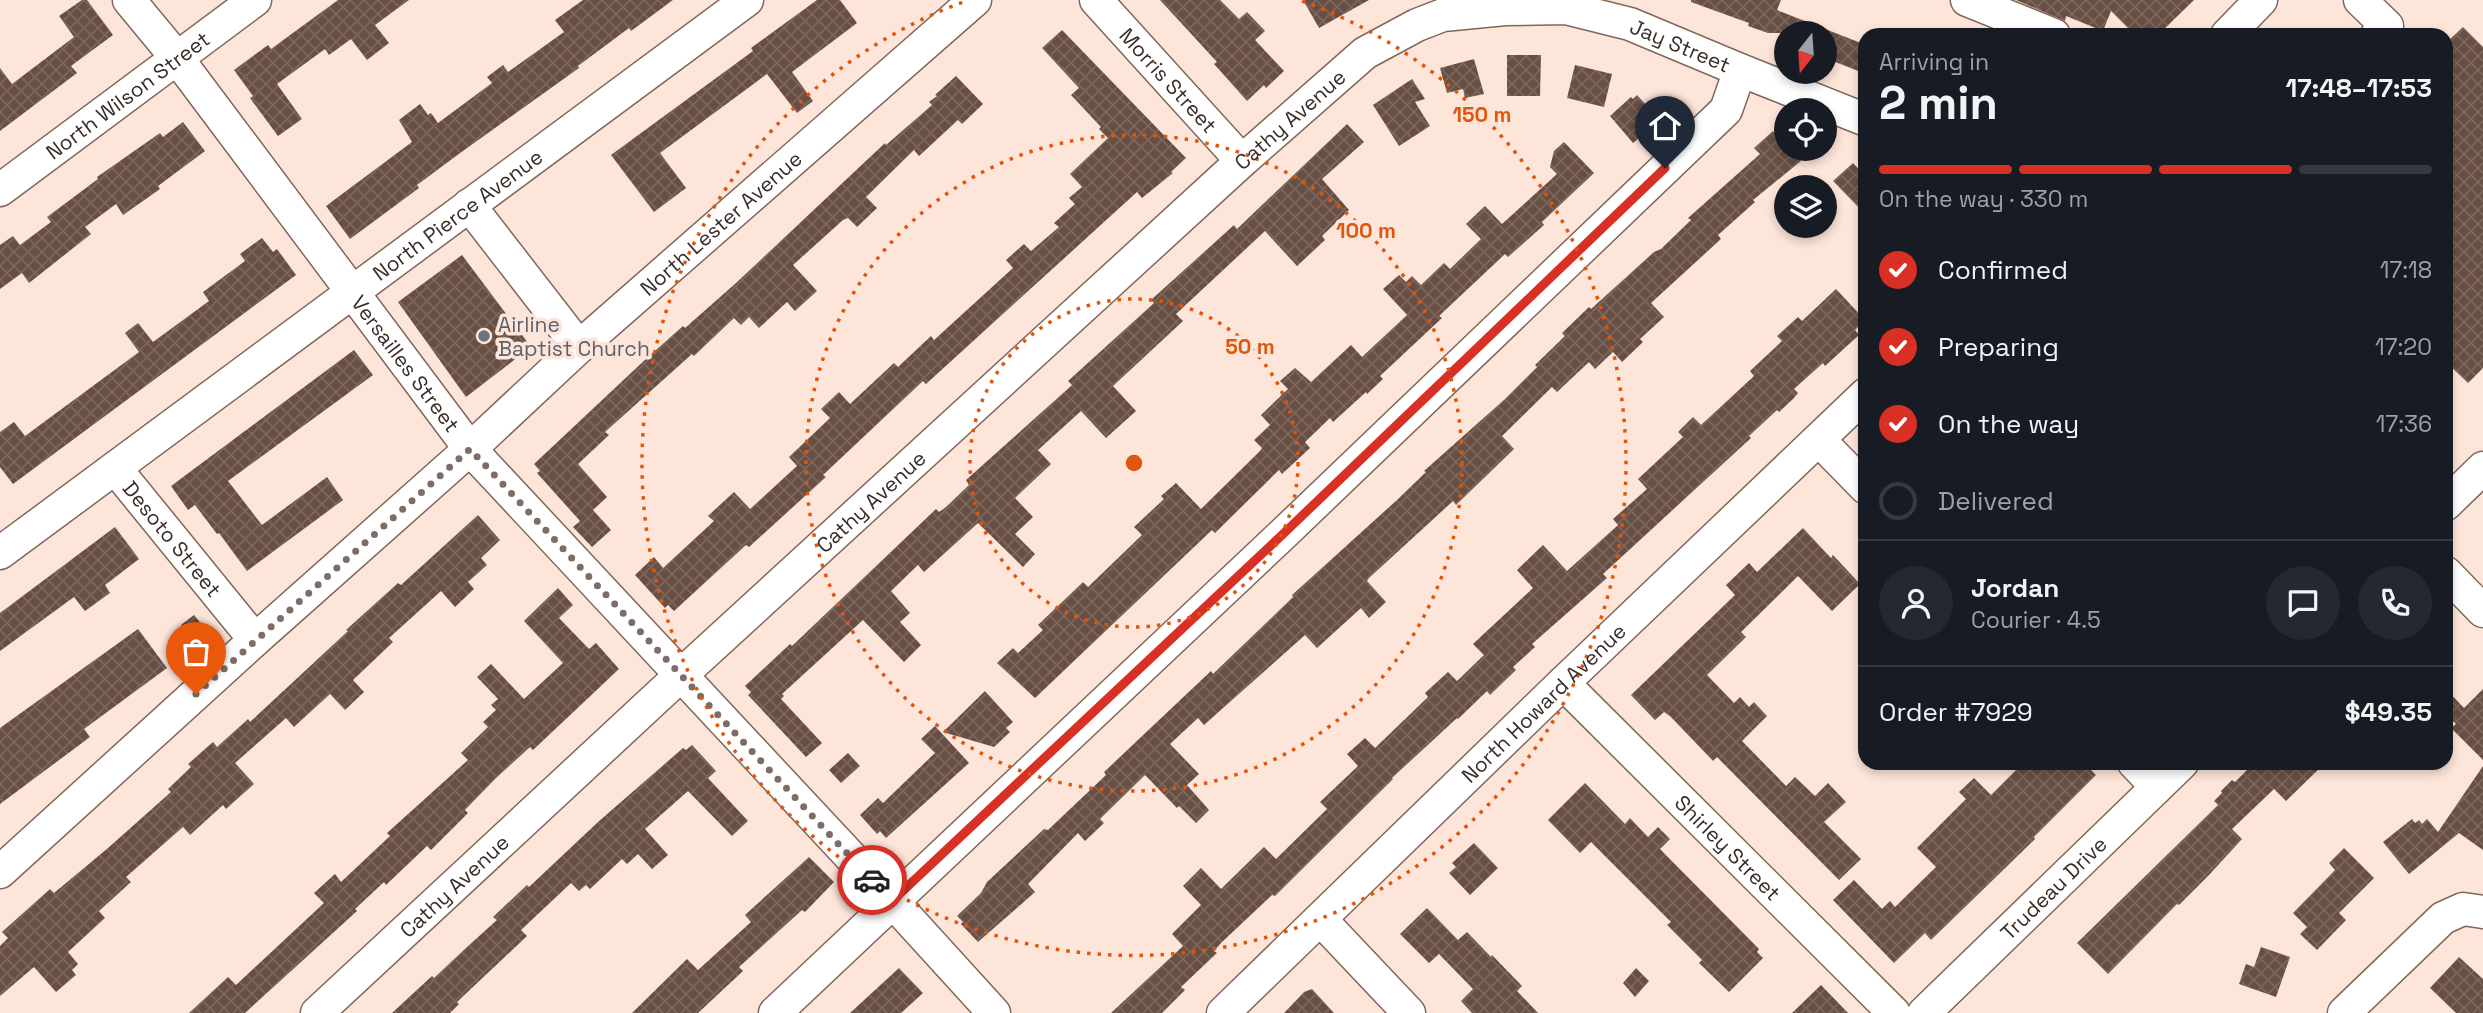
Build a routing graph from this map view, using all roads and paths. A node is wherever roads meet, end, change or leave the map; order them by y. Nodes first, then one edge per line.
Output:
1 (129, 0) edge
2 (255, 0) edge
3 (747, 0) edge
4 (975, 0) edge
5 (1096, 0) edge
6 (1967, 0) edge
7 (2261, 0) edge
8 (2360, 0) edge
9 (1443, 15) joint
10 (2037, 28) edge
11 (2234, 28) edge
12 (2385, 28) edge
13 (177, 58) junction
14 (1740, 71) junction
15 (1858, 117) edge
16 (1242, 161) junction
17 (0, 190) edge
18 (469, 205) junction
19 (351, 291) junction
20 (579, 347) junction
21 (1858, 402) edge
22 (1819, 440) junction
23 (470, 449) junction
24 (115, 468) junction
25 (2483, 468) edge
26 (1858, 480) edge
27 (2453, 497) edge
28 (0, 553) edge
29 (2453, 580) edge
30 (2483, 611) edge
31 (255, 640) junction
32 (681, 675) junction
33 (1563, 683) junction
34 (2141, 770) edge
35 (2175, 770) edge
36 (2157, 787) junction
37 (0, 872) edge
38 (892, 901) junction
39 (2483, 912) edge
40 (1321, 920) junction
41 (317, 1013) edge
42 (775, 1013) edge
43 (994, 1013) edge
44 (1223, 1013) edge
45 (1409, 1013) edge
46 (1894, 1013) edge
47 (1924, 1013) edge
48 (2344, 1013) edge

1 - 13 street, Versailles Street
2 - 13 street, North Wilson Street
3 - 18 street, North Pierce Avenue
4 - 20 street, North Lester Avenue
5 - 16 street, Morris Street
6 - 10 street
7 - 11 street
8 - 12 street
9 - 14 street, Jay Street
9 - 16 street, Cathy Avenue
13 - 17 street, North Wilson Street
13 - 19 street, Versailles Street
14 - 15 street, Jay Street
14 - 38 street
16 - 32 street, Cathy Avenue
18 - 19 street, North Pierce Avenue
18 - 20 street
19 - 23 street, Versailles Street
19 - 24 street, North Pierce Avenue
20 - 23 street, North Lester Avenue
21 - 22 street, North Howard Avenue
22 - 26 street
22 - 33 street, North Howard Avenue
23 - 31 street, North Lester Avenue
23 - 32 street, Versailles Street
24 - 28 street, North Pierce Avenue
24 - 31 street, Desoto Street
25 - 27 street
29 - 30 street
31 - 37 street, North Lester Avenue
32 - 38 street, Versailles Street
32 - 41 street, Cathy Avenue
33 - 40 street, North Howard Avenue
33 - 46 street, Shirley Street
34 - 36 street
35 - 36 street, Trudeau Drive
36 - 47 street, Trudeau Drive
38 - 42 street
38 - 43 street, Versailles Street
39 - 48 street
40 - 44 street, North Howard Avenue
40 - 45 street

